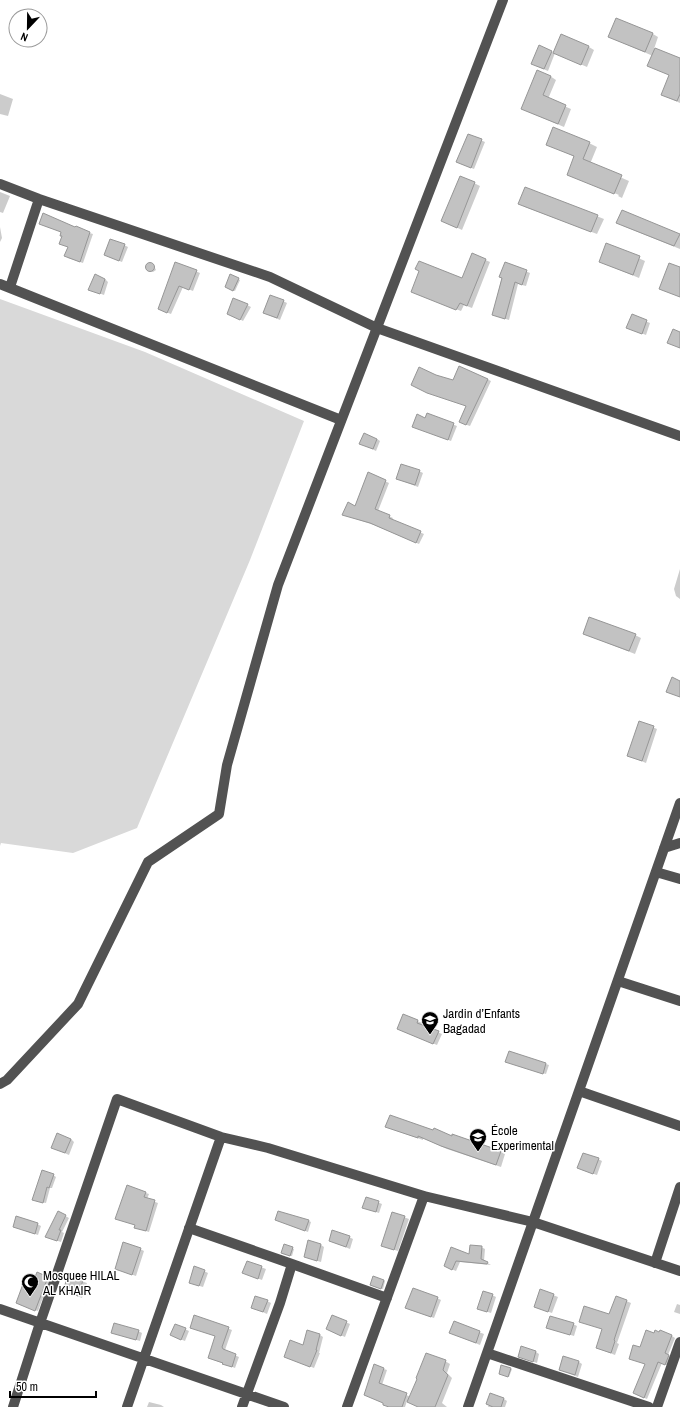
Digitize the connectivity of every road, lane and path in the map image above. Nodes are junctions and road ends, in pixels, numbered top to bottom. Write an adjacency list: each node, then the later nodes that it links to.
1 (503, 0): 5 (street)
2 (0, 184): 3 (street)
3 (38, 199): 4 (street); 5 (street)
4 (5, 286): 6 (street)
5 (377, 328): 6 (street); 7 (street)
6 (341, 420): 15 (street)
7 (680, 436)
8 (680, 803): 10 (street)
9 (680, 843): 10 (street)
10 (664, 848): 11 (street)
11 (656, 872): 12 (street); 13 (street)
12 (680, 879)
13 (618, 981): 14 (street); 16 (street)
14 (680, 1002)
15 (0, 1084)
16 (579, 1091): 17 (street); 21 (street)
17 (680, 1126)
18 (221, 1137): 20 (street); 22 (street); 28 (street)
19 (680, 1187): 23 (street)
20 (424, 1196): 21 (street); 26 (street)
21 (533, 1222): 23 (street); 30 (street)
22 (189, 1228): 24 (street); 31 (street)
23 (655, 1262): 25 (street)
24 (292, 1264): 26 (street); 32 (street)
25 (680, 1271)
26 (387, 1298): 37 (street)
27 (0, 1309): 28 (street)
28 (40, 1323): 31 (street); 33 (street)
29 (680, 1342): 40 (street)
30 (487, 1353): 38 (street); 39 (street)
31 (144, 1357): 32 (street); 34 (street)
32 (247, 1394): 35 (street); 36 (street)
33 (14, 1407)
34 (127, 1407)
35 (242, 1407)
36 (284, 1407)
37 (347, 1407)
38 (468, 1407)
39 (649, 1407)
40 (657, 1407)

